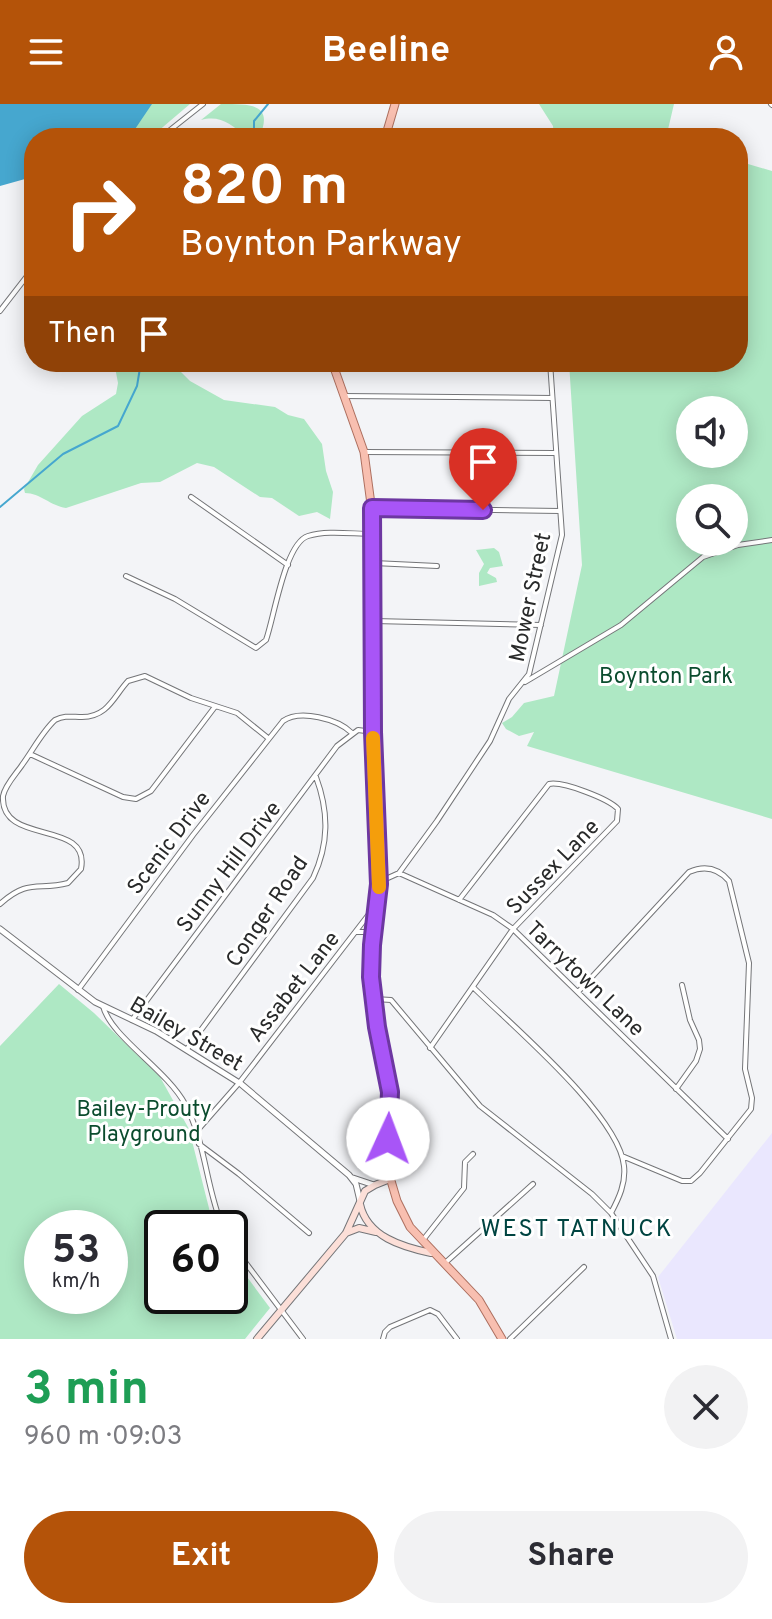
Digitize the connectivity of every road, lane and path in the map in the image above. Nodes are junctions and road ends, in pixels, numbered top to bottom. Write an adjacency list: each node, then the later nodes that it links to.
1 (203, 104): 3 (street)
2 (395, 104): 4 (main road)
3 (173, 128)
4 (388, 128)
5 (24, 280): 6 (street)
6 (0, 311)
7 (336, 372): 9 (main road)
8 (551, 372): 10 (street, Mower Street)
9 (344, 396): 10 (street); 11 (main road)
10 (552, 398): 12 (street, Mower Street)
11 (364, 452): 12 (street); 14 (main road)
12 (555, 453): 15 (street, Mower Street)
13 (191, 497): 19 (street)
14 (372, 508): 15 (street); 16 (main road)
15 (560, 511): 23 (street, Mower Street)
16 (374, 534): 18 (main road); 19 (street)
17 (772, 540): 24 (street)
18 (374, 563): 20 (street); 22 (main road)
19 (288, 565): 21 (street)
20 (437, 566)
21 (126, 576)
22 (374, 621): 23 (street); 26 (main road)
23 (541, 625): 24 (street, Mower Street)
24 (523, 683): 31 (street, Mower Street)
25 (215, 707): 28 (street); 29 (street); 29 (street)
26 (373, 732): 27 (street); 32 (main road)
27 (352, 733): 28 (street, Scenic Drive); 30 (street, Sunny Hill Drive)
28 (268, 738): 43 (street, Scenic Drive)
29 (30, 754): 35 (street)
30 (315, 775): 47 (street, Sunny Hill Drive); 49 (street, Conger Road)
31 (399, 873): 32 (street); 33 (street, Tarrytown Lane)
32 (379, 882): 34 (main road)
33 (459, 900): 39 (street, Tarrytown Lane); 39 (street, Sussex Lane)
34 (377, 903): 36 (street, Assabet Lane); 37 (main road)
35 (0, 904)
36 (358, 928): 37 (street, Assabet Lane); 40 (street, Assabet Lane)
37 (374, 928): 40 (street, Assabet Lane); 45 (main road)
38 (0, 929): 43 (street, Bailey Street)
39 (513, 929): 42 (street, Sussex Lane); 44 (street, Tarrytown Lane)
40 (354, 933): 50 (street, Assabet Lane)
41 (682, 985): 51 (street)
42 (473, 987): 48 (street, Sussex Lane); 56 (street)
43 (78, 990): 46 (street, Bailey Street)
44 (578, 992): 51 (street, Tarrytown Lane); 53 (street)
45 (373, 999): 48 (street); 58 (main road)
46 (103, 1006): 47 (street, Bailey Street); 52 (street)
47 (132, 1020): 49 (street, Bailey Street)
48 (430, 1048): 63 (street)
49 (187, 1049): 50 (street, Bailey Street)
50 (239, 1083): 52 (street, Assabet Lane); 57 (street, Bailey Street)
51 (676, 1089): 53 (street, Tarrytown Lane)
52 (196, 1132): 54 (street)
53 (728, 1139): 56 (street)
54 (199, 1144): 62 (street); 65 (street)
55 (473, 1154): 68 (street)
56 (622, 1156): 63 (street)
57 (351, 1177): 60 (street, Bailey Street); 61 (street, Bailey Street)
58 (390, 1179): 60 (main road); 67 (main road)
59 (533, 1184): 71 (street)
60 (375, 1185): 61 (main road)
61 (360, 1201): 64 (main road); 66 (main road)
62 (218, 1210)
63 (611, 1213): 81 (street)
64 (376, 1232): 66 (main road); 69 (main road)
65 (309, 1233)
66 (346, 1233): 74 (main road)
67 (415, 1235): 68 (main road); 69 (main road)
68 (422, 1242): 70 (main road)
69 (398, 1244): 70 (main road)
70 (431, 1253): 71 (main road)
71 (444, 1265): 79 (main road)
72 (248, 1267): 74 (street)
73 (584, 1267): 80 (street)
74 (280, 1311): 75 (main road); 76 (street)
75 (257, 1339)
76 (303, 1339)
77 (383, 1339): 78 (street)
78 (457, 1339)
79 (502, 1339)
80 (510, 1339)
81 (671, 1339)

